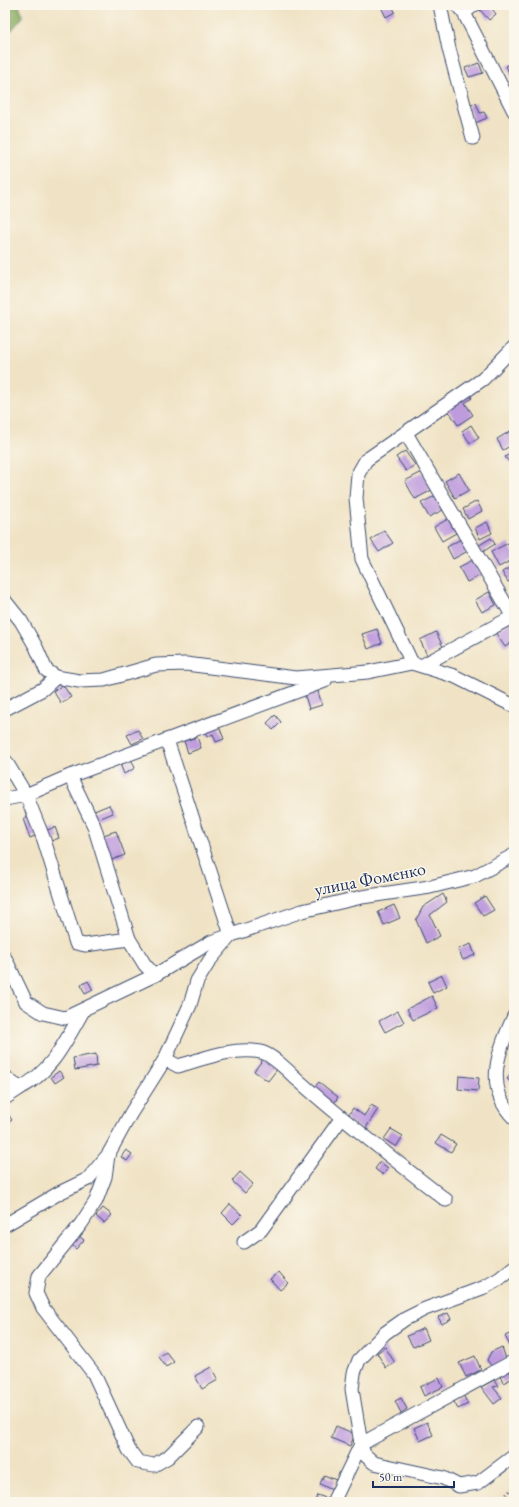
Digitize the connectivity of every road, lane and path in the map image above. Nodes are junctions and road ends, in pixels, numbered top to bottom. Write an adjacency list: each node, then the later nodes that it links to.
1 (440, 5): 5 (street)
2 (474, 5): 3 (street)
3 (460, 9): 4 (street)
4 (512, 103)
5 (474, 138)
6 (514, 347): 7 (street)
7 (406, 433): 9 (street); 10 (street)
8 (5, 601): 12 (street)
9 (514, 617): 10 (street)
10 (418, 664): 11 (street); 13 (street)
11 (338, 676): 12 (street); 16 (street)
12 (56, 677): 14 (street)
13 (514, 706)
14 (7, 709): 15 (street)
15 (5, 722)
16 (167, 740): 18 (street); 22 (street)
17 (5, 760): 19 (street)
18 (70, 776): 19 (street); 23 (street)
19 (26, 795): 20 (street); 23 (street)
20 (5, 799)
21 (514, 855): 22 (street, улица Фоменко)
22 (231, 935): 25 (street, улица Фоменко); 28 (street)
23 (129, 939): 25 (street)
24 (5, 958): 26 (street, улица Фоменко)
25 (155, 975): 26 (street, улица Фоменко)
26 (83, 1011): 30 (street)
27 (514, 1016): 32 (street)
28 (165, 1058): 33 (street); 34 (street)
29 (5, 1076): 30 (street)
30 (20, 1088): 31 (street)
31 (5, 1098)
32 (514, 1118)
33 (341, 1119): 35 (street); 37 (street)
34 (108, 1155): 36 (street); 40 (street)
35 (446, 1200)
36 (5, 1225)
37 (244, 1242)
38 (514, 1267): 41 (street)
39 (514, 1361): 41 (street)
40 (198, 1427)
41 (361, 1444): 42 (street); 45 (street)
42 (514, 1456)
43 (514, 1487): 44 (path)
44 (503, 1497): 46 (path); 47 (path)
45 (333, 1502)
46 (483, 1502)
47 (497, 1502)

